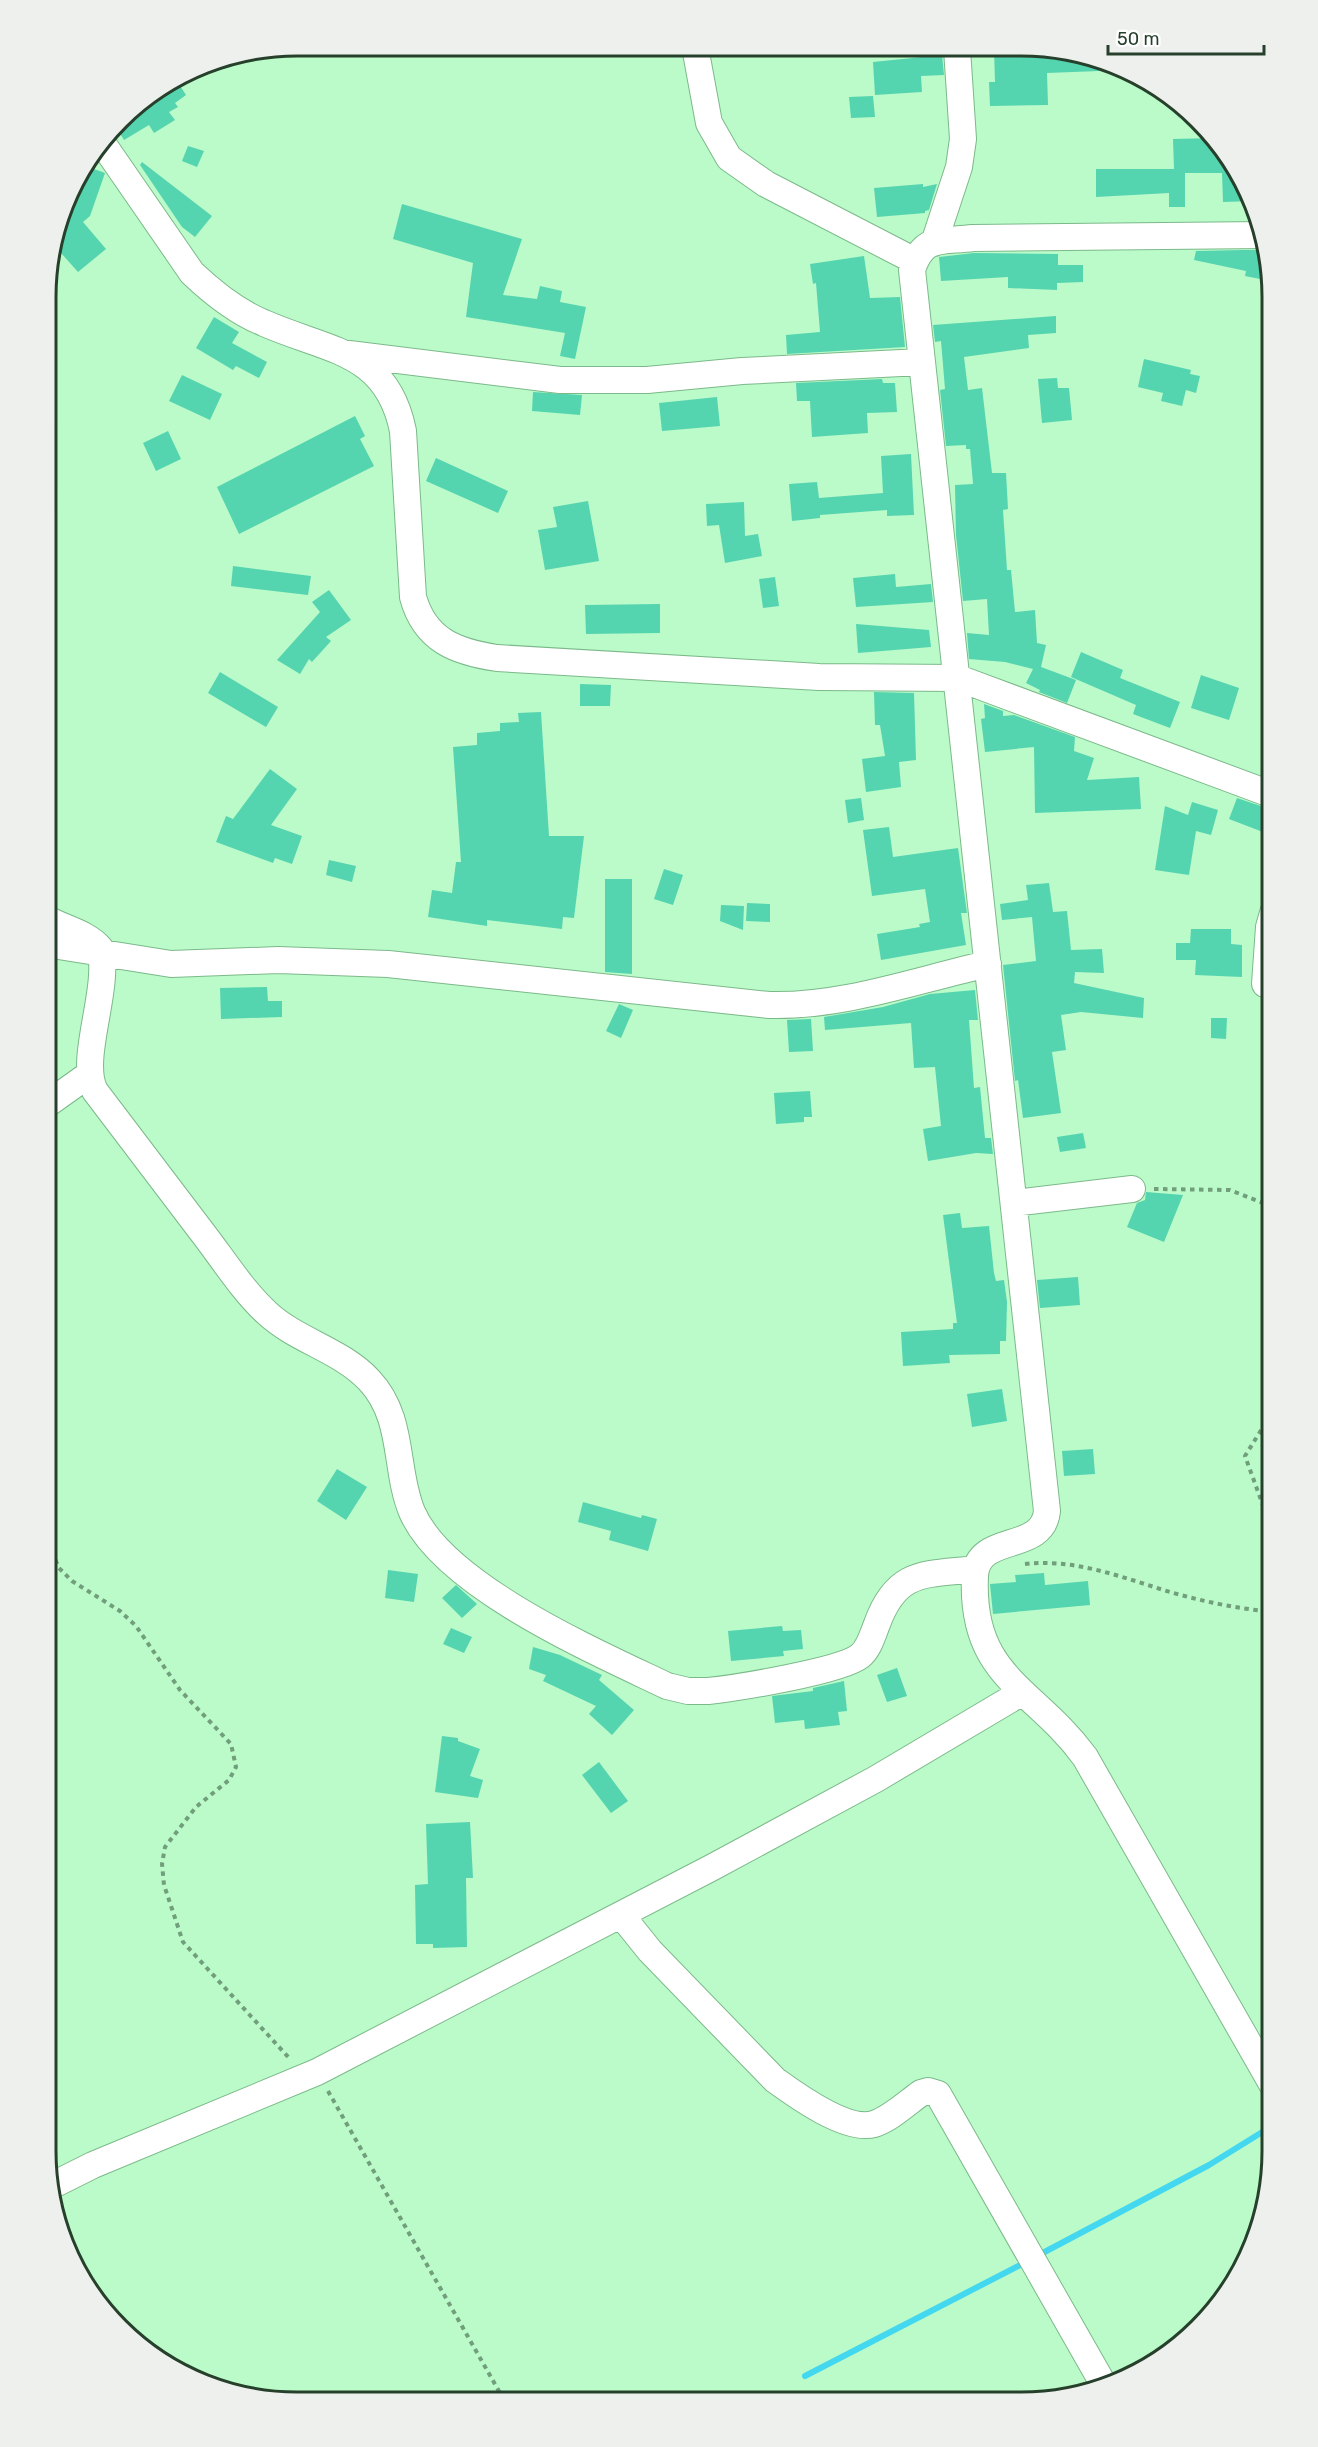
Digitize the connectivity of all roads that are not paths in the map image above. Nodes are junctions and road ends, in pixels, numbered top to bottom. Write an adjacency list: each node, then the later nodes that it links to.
1 (697, 56): 5 (street)
2 (957, 56): 5 (street)
3 (106, 149): 6 (street)
4 (1254, 235): 5 (street)
5 (924, 252): 7 (street)
6 (349, 354): 7 (street); 8 (street)
7 (921, 362): 8 (street)
8 (958, 678): 9 (street); 13 (street)
9 (1262, 791)
10 (56, 924): 12 (street)
11 (56, 947): 12 (street)
12 (102, 955): 13 (street); 14 (street)
13 (988, 964): 17 (street)
14 (89, 1077): 15 (street); 18 (street)
15 (56, 1098)
16 (1132, 1189): 17 (street)
17 (1014, 1203): 18 (street)
18 (976, 1569): 19 (street)
19 (1021, 1693): 20 (street); 21 (street)
20 (621, 1915): 22 (street); 23 (street)
21 (1262, 2067)
22 (58, 2182)
23 (1100, 2379)

